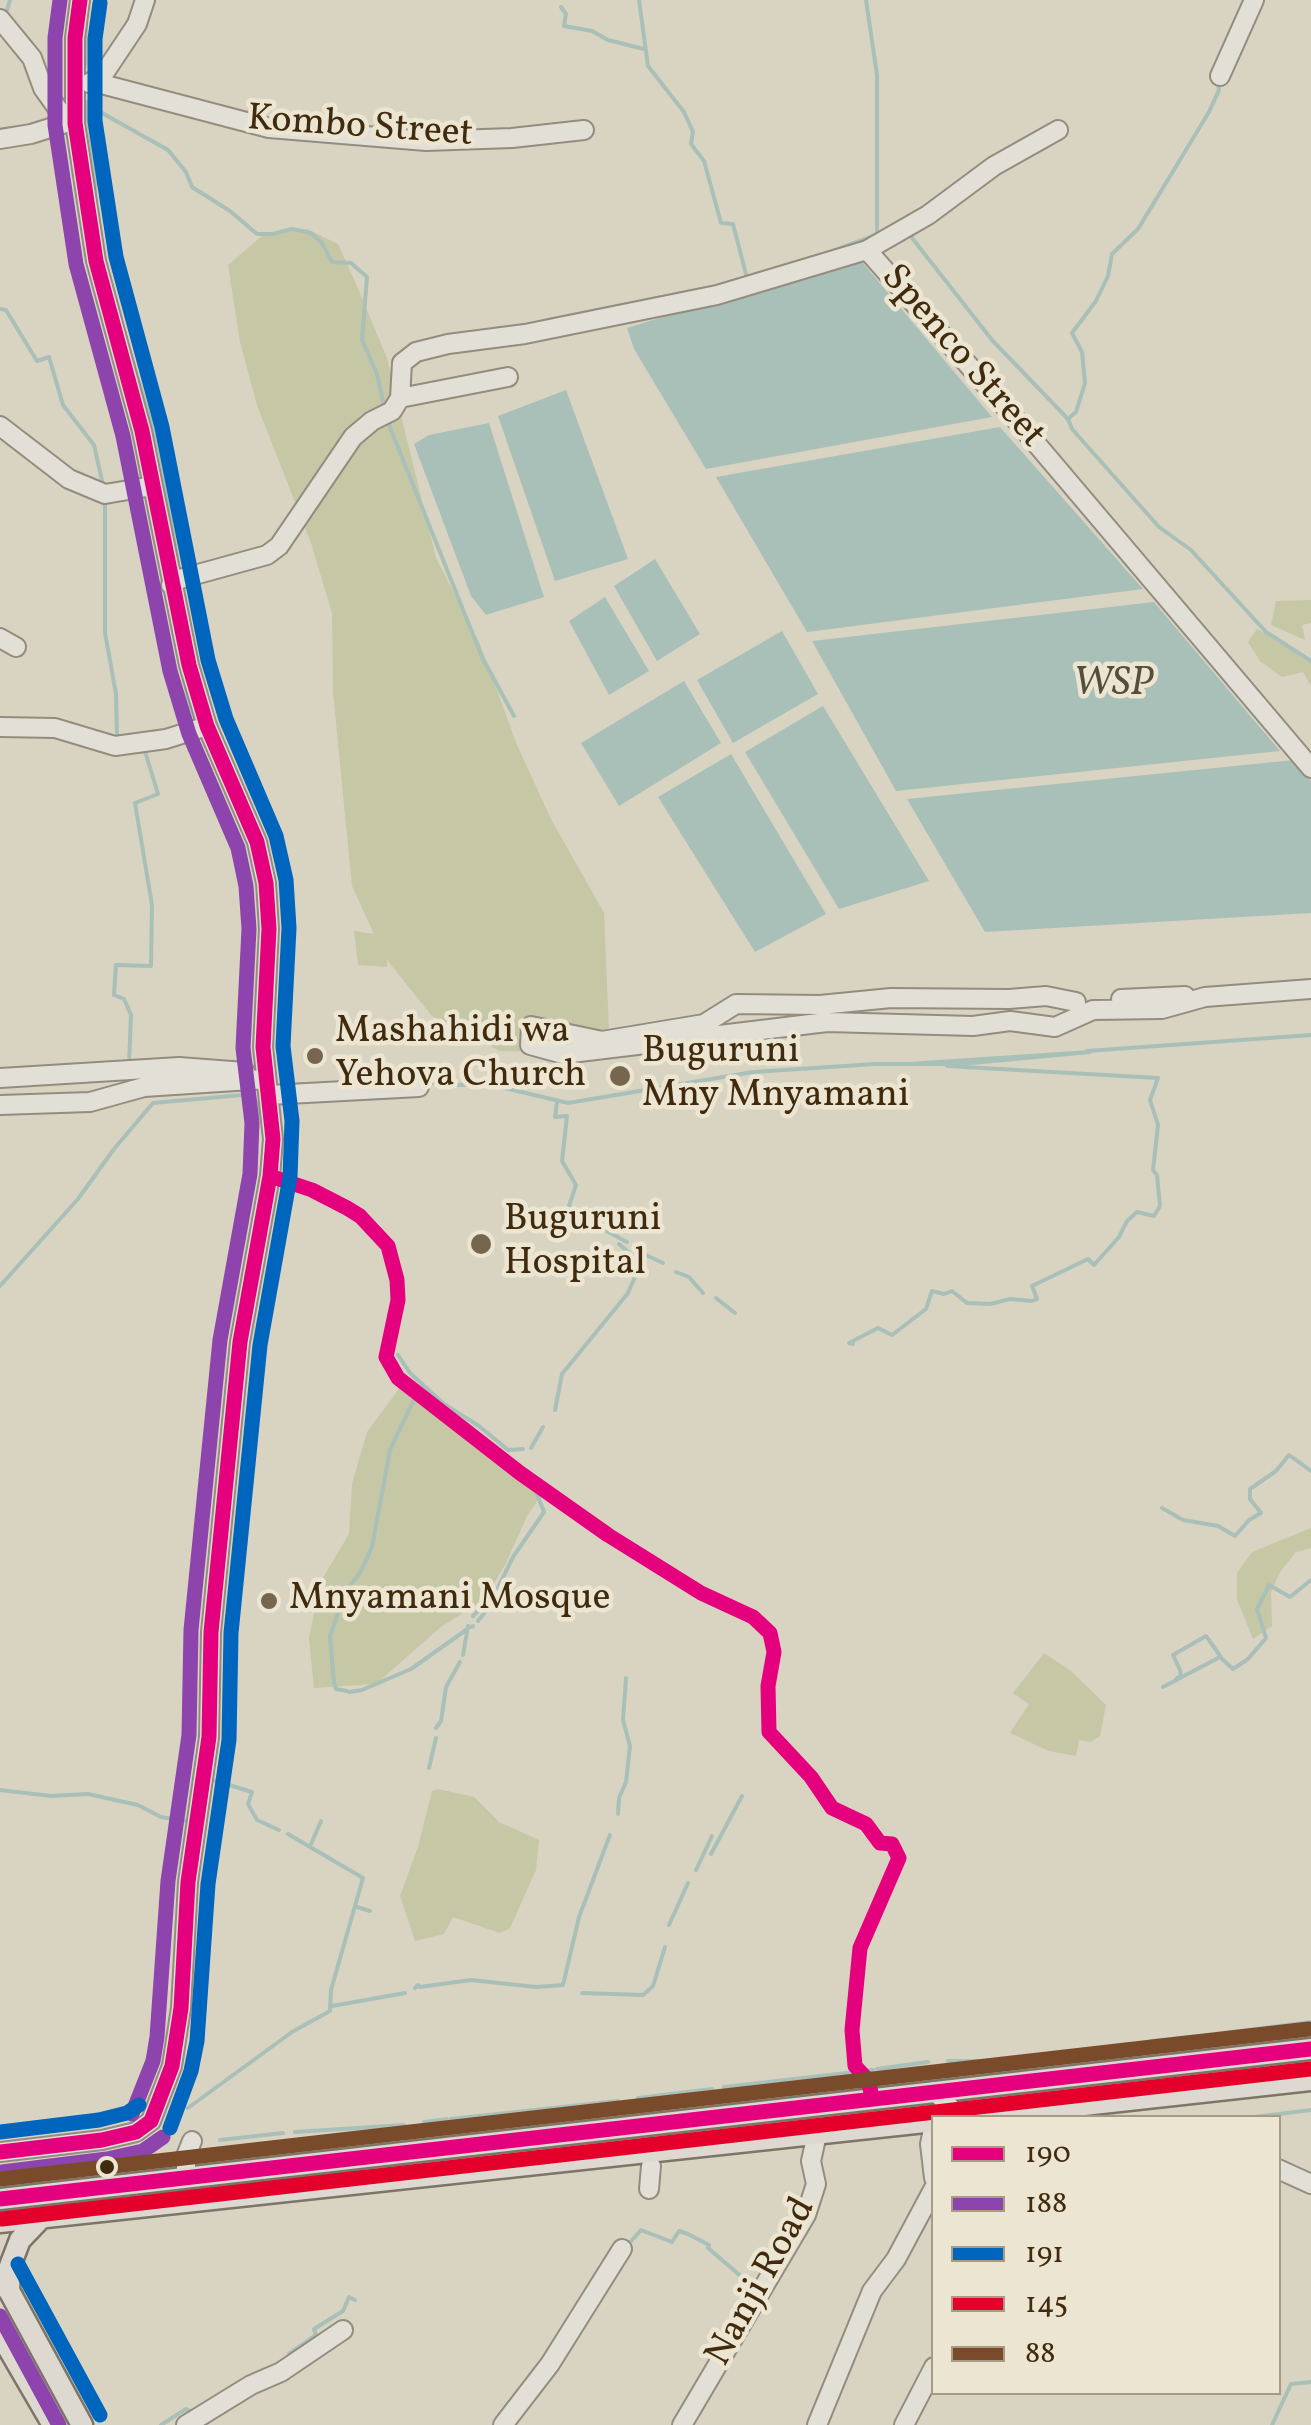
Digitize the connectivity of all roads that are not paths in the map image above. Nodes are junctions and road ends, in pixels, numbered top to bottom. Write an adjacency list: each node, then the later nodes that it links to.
1 (80, 0): 7 (street)
2 (145, 0): 6 (street)
3 (1254, 0): 5 (street)
4 (0, 20): 8 (street)
5 (1220, 76)
6 (94, 82): 7 (street, Kombo Street); 9 (street, Kombo Street)
7 (74, 85): 8 (street)
8 (72, 122): 11 (street); 16 (street)
9 (584, 130)
10 (1058, 130): 12 (street)
11 (0, 138)
12 (867, 250): 14 (street, Spenco Street); 20 (street, Spenco Street)
13 (508, 377): 14 (street)
14 (400, 398): 17 (street)
15 (0, 426): 16 (street)
16 (152, 486): 17 (street)
17 (170, 585): 18 (street)
18 (206, 726): 19 (street); 26 (street)
19 (0, 727)
20 (1311, 768)
21 (1311, 989): 22 (street)
22 (1205, 998): 23 (street); 24 (street)
23 (1076, 1002): 24 (street); 24 (street)
24 (1010, 1021)
25 (0, 1078): 26 (street)
26 (267, 1082): 27 (street); 28 (street); 38 (street)
27 (418, 1087)
28 (0, 1105)
29 (1311, 2049): 31 (main road)
30 (1311, 2080): 32 (main road)
31 (935, 2092): 33 (street); 41 (main road)
32 (1096, 2111): 34 (main road)
33 (960, 2115)
34 (1020, 2115)
35 (931, 2123): 36 (main road)
36 (817, 2134): 46 (main road); 57 (street, Nanji Road)
37 (192, 2140): 41 (street)
38 (0, 2152)
39 (651, 2166): 43 (street)
40 (1281, 2170): 42 (street)
41 (186, 2177): 44 (main road)
42 (1311, 2184)
43 (648, 2189)
44 (0, 2199)
45 (930, 2200): 58 (street)
46 (42, 2218): 47 (main road); 49 (main road)
47 (0, 2222)
48 (622, 2249): 56 (street)
49 (5, 2284): 54 (main road)
50 (343, 2330): 55 (street)
51 (0, 2334): 53 (main road)
52 (931, 2373): 59 (street)
53 (53, 2425)
54 (82, 2425)
55 (186, 2425)
56 (503, 2425)
57 (682, 2425)
58 (816, 2425)
59 (904, 2425)

